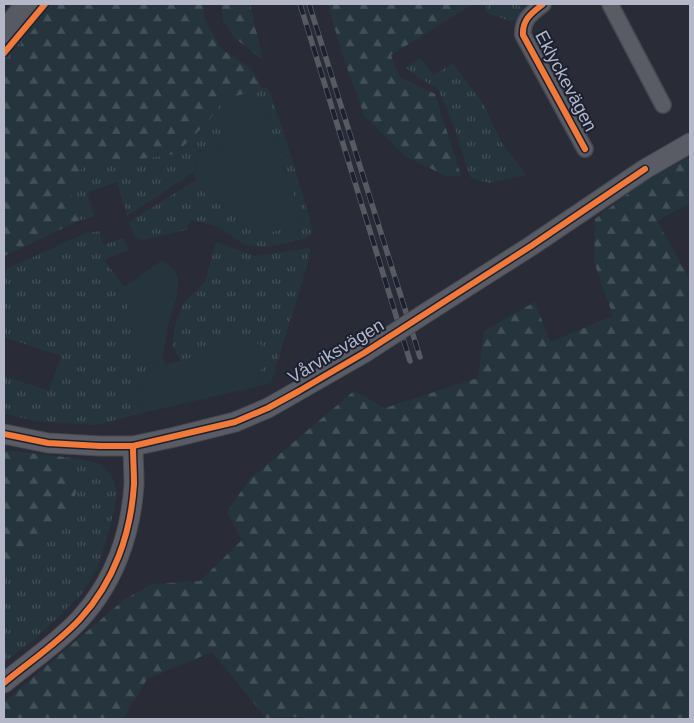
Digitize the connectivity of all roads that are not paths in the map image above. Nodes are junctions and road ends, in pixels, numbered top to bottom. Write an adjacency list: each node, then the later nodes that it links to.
1 (27, 4): 4 (main road)
2 (543, 4): 7 (street, Eklyckevägen)
3 (610, 4): 5 (street)
4 (4, 32)
5 (663, 105)
6 (690, 143): 9 (street, Vårviksvägen, bridge)
7 (585, 149)
8 (4, 434): 9 (street, Vårviksvägen)
9 (133, 446): 10 (street)
10 (4, 682)

